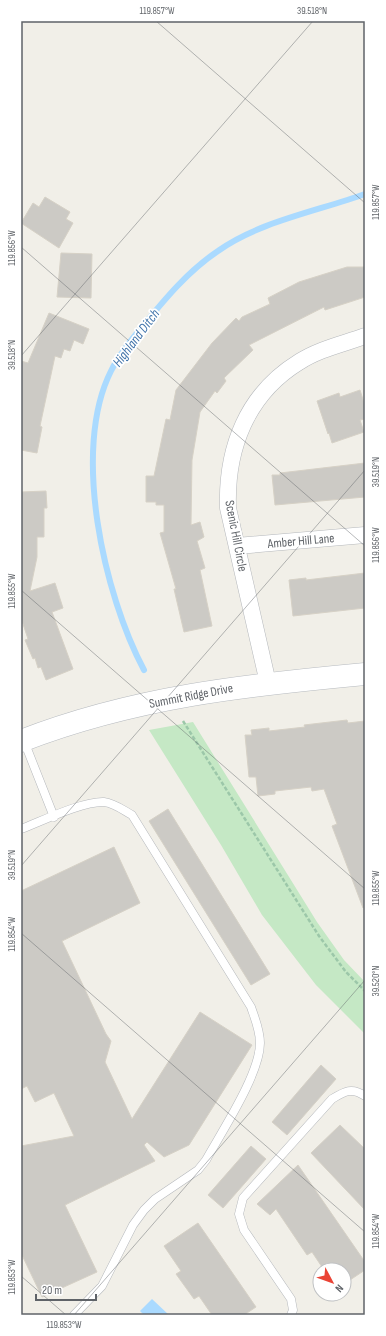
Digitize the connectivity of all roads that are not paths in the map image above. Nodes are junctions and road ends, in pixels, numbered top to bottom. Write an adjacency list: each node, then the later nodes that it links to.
1 (365, 336): 3 (street, Scenic Hill Circle)
2 (365, 535): 3 (street, Amber Hill Lane)
3 (237, 546): 5 (street, Scenic Hill Circle)
4 (365, 674): 5 (street, Summit Ridge Drive)
5 (268, 683): 6 (street, Summit Ridge Drive)
6 (22, 739): 7 (lane)
7 (54, 817): 8 (lane); 10 (lane)
8 (21, 829)
9 (365, 1096): 11 (lane)
10 (74, 1315)
11 (291, 1315)

